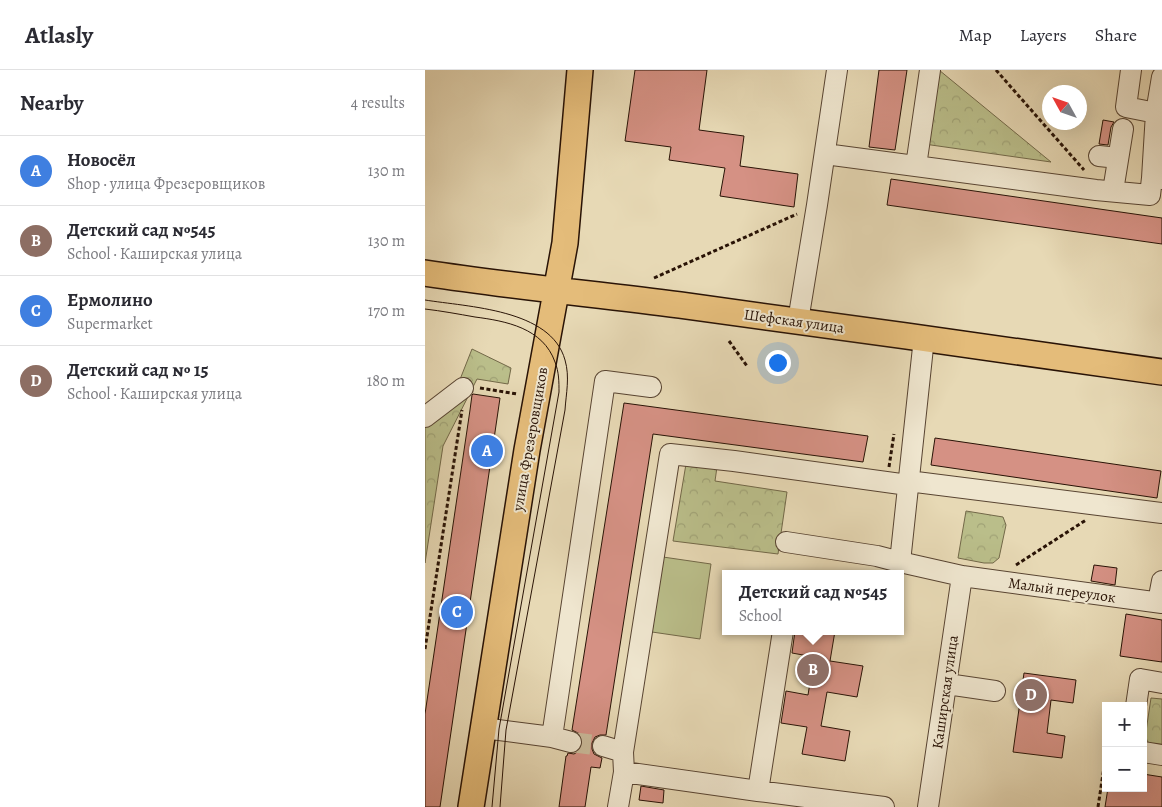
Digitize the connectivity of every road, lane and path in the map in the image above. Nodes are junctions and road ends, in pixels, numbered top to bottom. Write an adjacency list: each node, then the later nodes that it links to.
1 (580, 70): 16 (main road, улица Фрезеровщиков)
2 (837, 70): 9 (street)
3 (930, 70): 10 (street)
4 (996, 70): 12 (path)
5 (1131, 70): 7 (street)
6 (1162, 77): 7 (street)
7 (1156, 113): 11 (street)
8 (1123, 129): 12 (street)
9 (825, 154): 10 (street); 13 (street)
10 (916, 166): 12 (street)
11 (1157, 178): 12 (street)
12 (1105, 190)
13 (817, 206): 15 (path); 17 (street)
14 (425, 273): 16 (main road, Шефская улица)
15 (654, 278)
16 (556, 291): 17 (main road, Шефская улица); 43 (main road, улица Фрезеровщиков)
17 (798, 321): 18 (main road, Шефская улица)
18 (924, 338): 21 (main road, Шефская улица); 28 (street)
19 (729, 341): 20 (path)
20 (747, 366)
21 (1162, 372)
22 (651, 387): 43 (street)
23 (467, 393): 24 (path); 25 (street); 38 (path)
24 (517, 394)
25 (425, 417)
26 (895, 429): 27 (path)
27 (889, 472)
28 (908, 483): 29 (street); 32 (street); 47 (street)
29 (1108, 507): 30 (street); 34 (path)
30 (1162, 513)
31 (786, 542): 32 (street, Малый переулок)
32 (900, 562): 33 (street, Малый переулок)
33 (962, 576): 34 (street, Малый переулок); 40 (street, Каширская улица)
34 (993, 580): 36 (street, Малый переулок)
35 (1162, 581): 36 (street)
36 (1160, 603)
37 (782, 635): 49 (street)
38 (425, 649)
39 (1162, 683): 42 (street)
40 (947, 684): 41 (street); 53 (street, Каширская улица)
41 (995, 691)
42 (1137, 702)
43 (483, 728): 50 (main road, улица Фрезеровщиков)
44 (603, 746): 47 (street)
45 (1147, 753): 46 (street)
46 (1162, 755)
47 (623, 762): 49 (street); 51 (street)
48 (1102, 780): 54 (path)
49 (758, 791): 52 (street)
50 (471, 807)
51 (618, 807)
52 (884, 807)
53 (928, 807)
54 (1098, 807)

